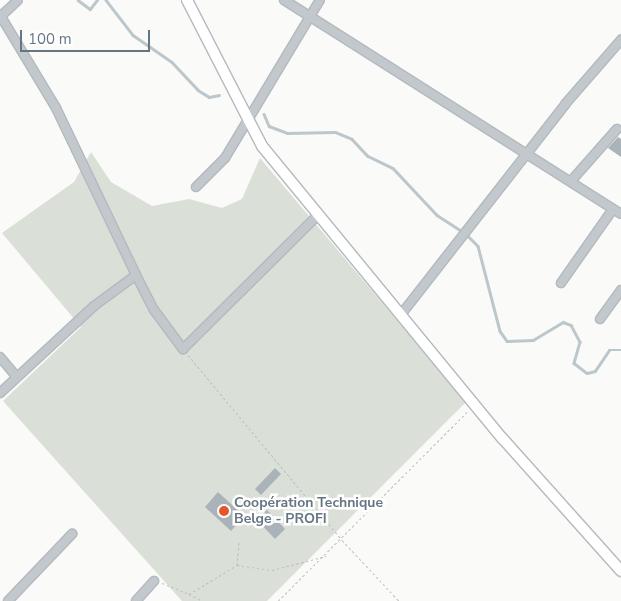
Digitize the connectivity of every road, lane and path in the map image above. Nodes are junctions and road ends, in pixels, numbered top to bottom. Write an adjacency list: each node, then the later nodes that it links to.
1 (18, 0): 5 (street)
2 (187, 0): 8 (street)
3 (284, 0): 6 (street)
4 (320, 0): 6 (street)
5 (0, 16): 16 (street)
6 (312, 16): 8 (street); 10 (street)
7 (621, 40): 10 (street)
8 (247, 121): 12 (street); 15 (street)
9 (617, 129): 11 (street)
10 (528, 152): 11 (street); 19 (street)
11 (572, 180): 13 (street)
12 (196, 187)
13 (613, 209): 14 (street); 17 (street)
14 (621, 214)
15 (317, 216): 19 (street); 21 (street)
16 (136, 275): 21 (street); 23 (street)
17 (561, 283)
18 (621, 290): 20 (street)
19 (403, 312): 25 (street)
20 (600, 319)
21 (183, 349): 27 (path)
22 (0, 357): 23 (street)
23 (16, 376): 24 (street)
24 (0, 393)
25 (475, 404): 27 (path); 31 (street)
26 (72, 534): 34 (street)
27 (342, 540): 29 (path); 40 (path)
28 (239, 541): 30 (path)
29 (326, 556): 30 (path); 39 (path)
30 (237, 565): 33 (path)
31 (621, 571)
32 (154, 581): 33 (path); 35 (street)
33 (189, 594): 36 (path)
34 (8, 601)
35 (136, 601)
36 (203, 601)
37 (262, 601): 38 (path)
38 (270, 601)
39 (278, 601)
40 (399, 601)

